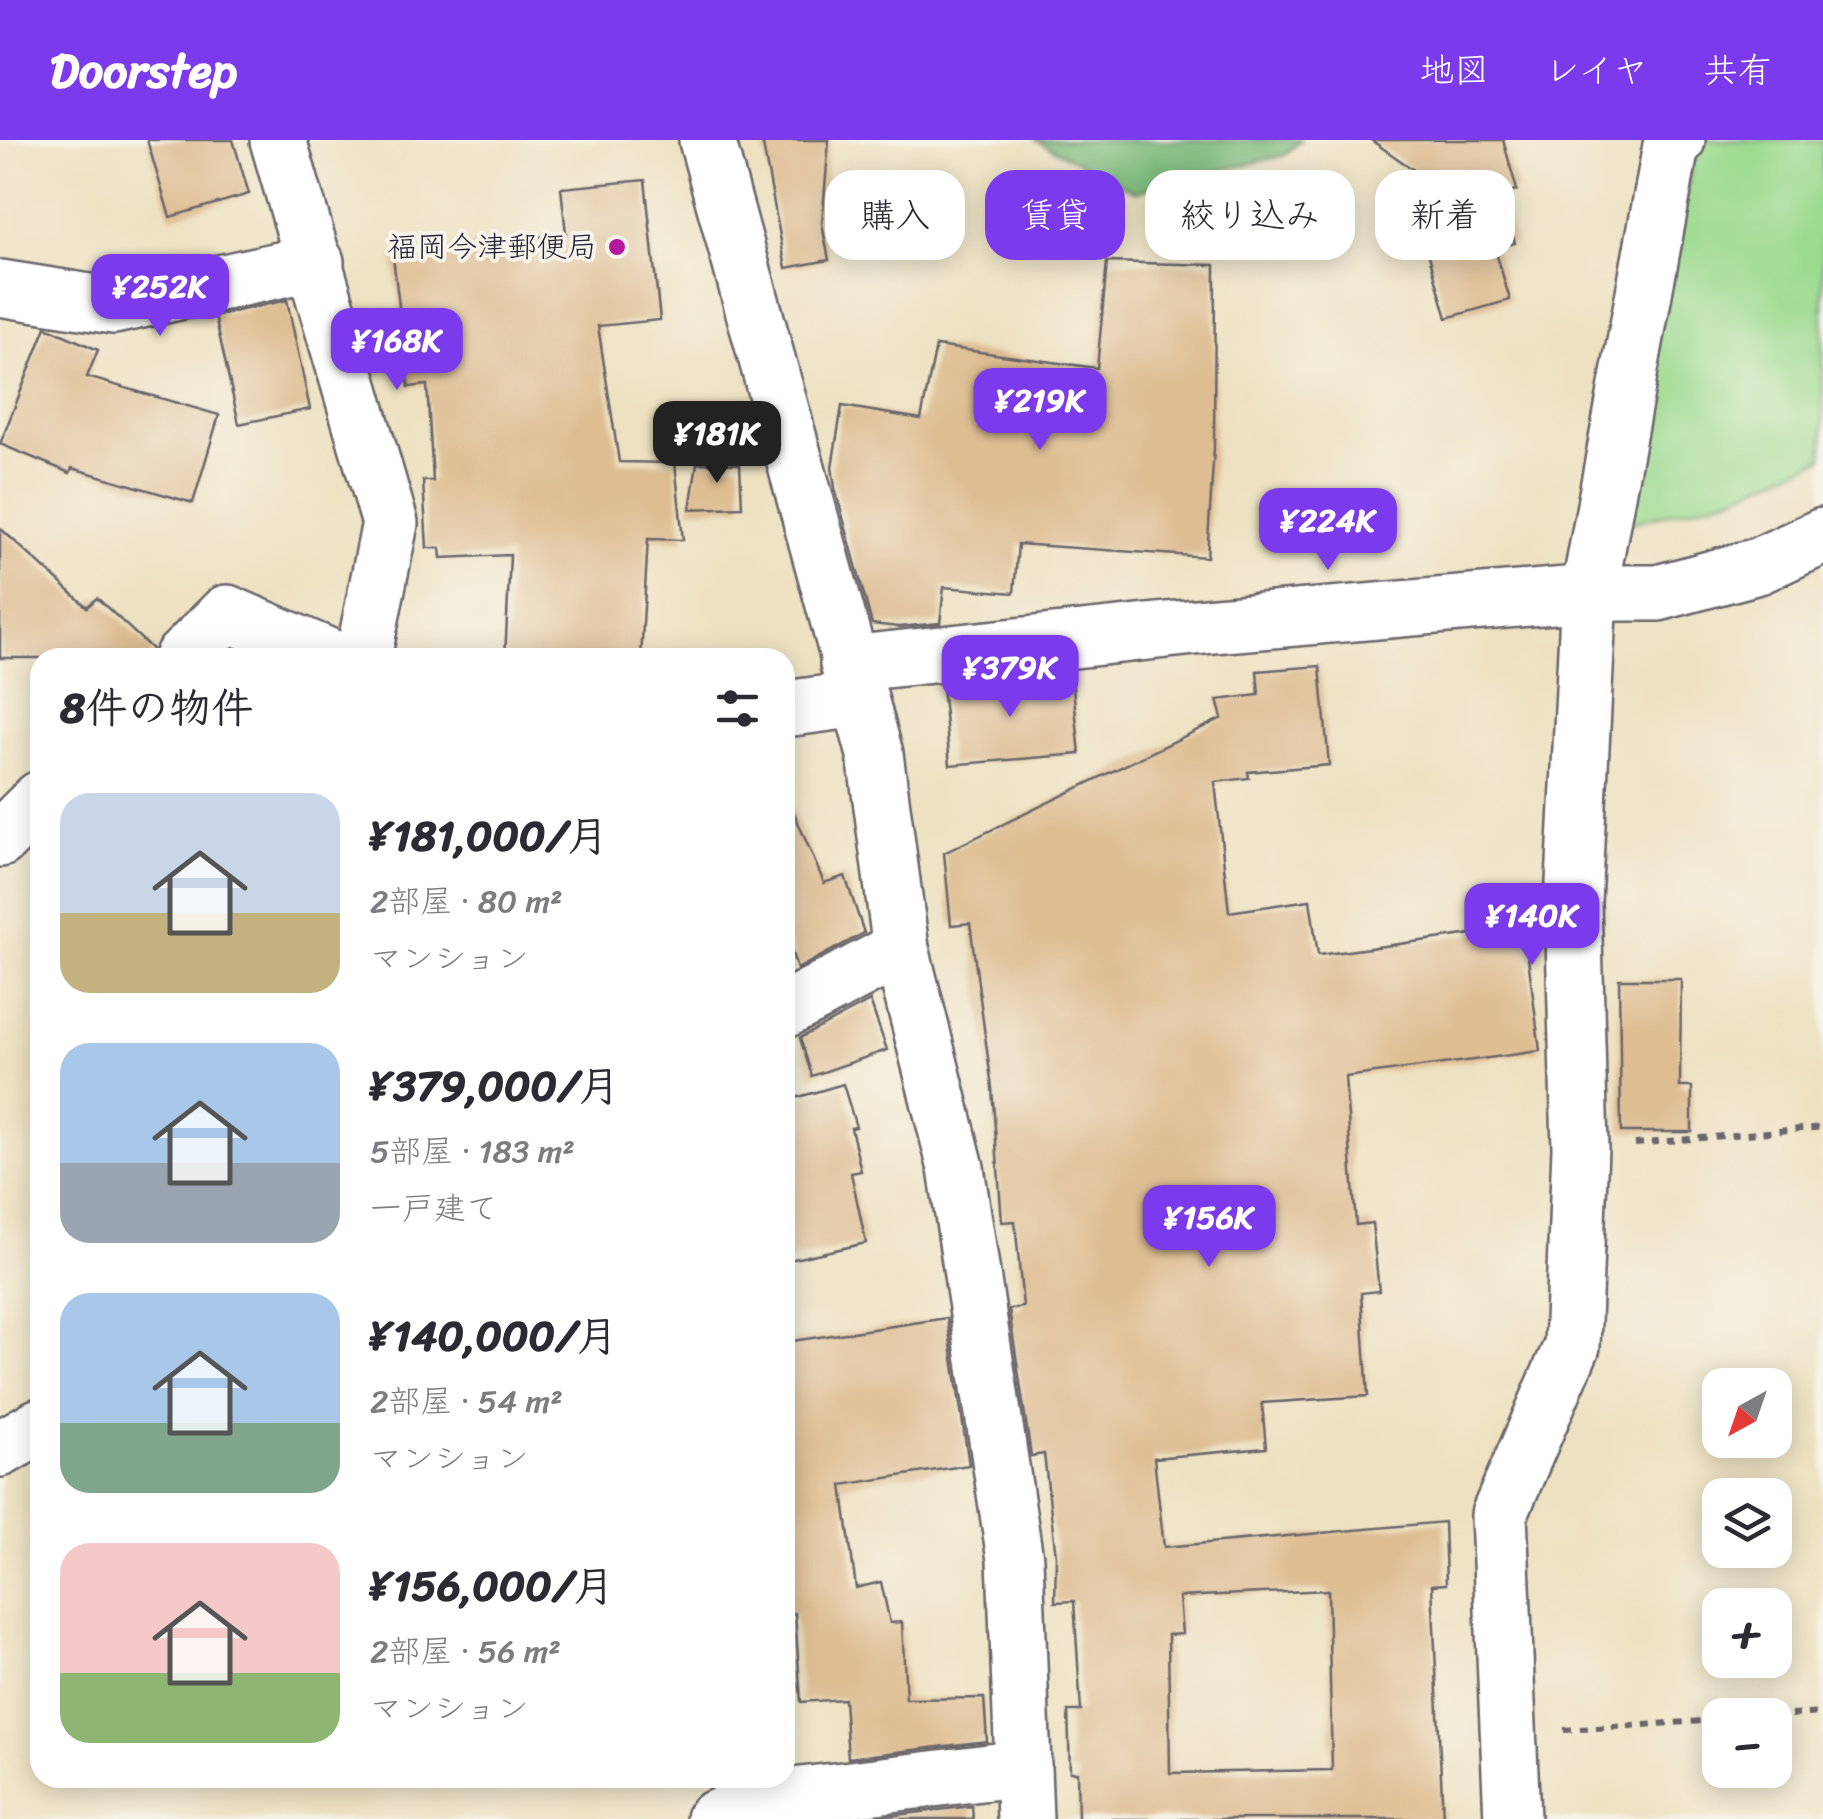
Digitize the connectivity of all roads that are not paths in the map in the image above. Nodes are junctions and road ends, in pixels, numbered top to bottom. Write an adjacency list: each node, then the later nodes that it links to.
1 (278, 140): 4 (street)
2 (707, 140): 11 (street)
3 (1676, 140): 7 (street)
4 (316, 262): 5 (street); 10 (street)
5 (0, 288)
6 (1823, 536): 7 (street)
7 (1589, 593): 11 (street); 21 (street)
8 (192, 648): 9 (street)
9 (309, 648)
10 (365, 648)
11 (854, 681): 12 (street); 15 (street)
12 (795, 705)
13 (30, 809): 14 (street)
14 (0, 839)
15 (902, 949): 16 (street); 19 (street)
16 (795, 1005)
17 (30, 1432): 18 (street)
18 (0, 1449)
19 (1024, 1793): 20 (street)
20 (714, 1819)
21 (1512, 1819)

